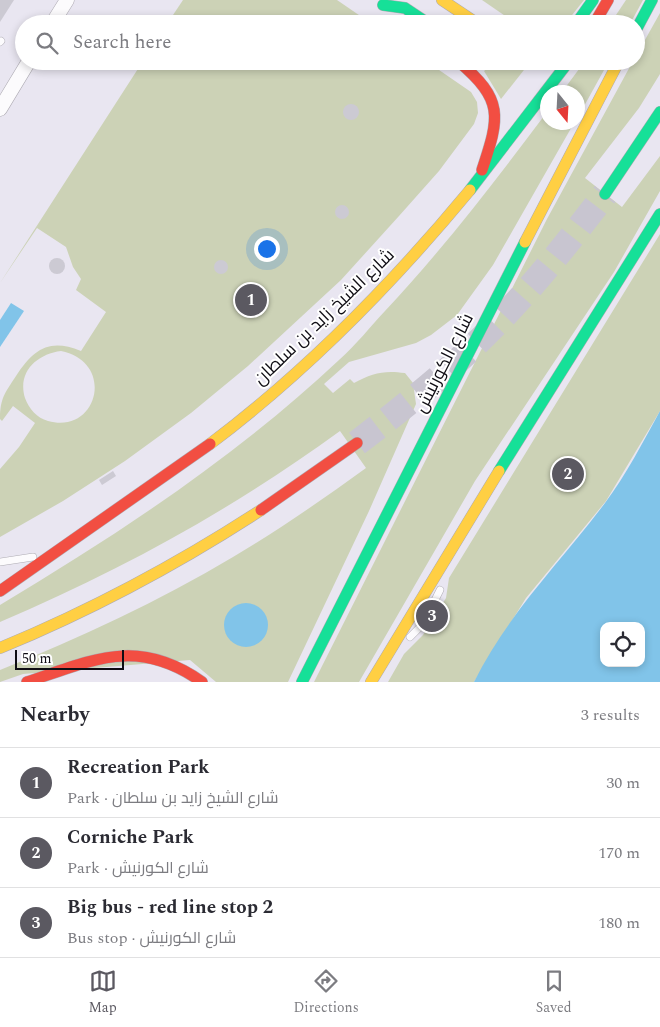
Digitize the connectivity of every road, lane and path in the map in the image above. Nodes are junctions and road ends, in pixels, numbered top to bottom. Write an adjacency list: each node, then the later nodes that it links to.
1 (67, 0): 7 (street)
2 (442, 0): 10 (main road)
3 (593, 0): 11 (main road)
4 (608, 0): 12 (main road)
5 (652, 0): 13 (main road)
6 (380, 2): 8 (main road); 9 (main road)
7 (58, 15)
8 (397, 15)
9 (416, 15)
10 (464, 15)
11 (582, 15)
12 (599, 15)
13 (644, 15)
14 (24, 70): 18 (street)
15 (468, 70): 20 (main road)
16 (563, 70): 20 (main road, شارع الشيخ زايد بن سلطان)
17 (614, 70): 30 (main road, شارع الكورنيش)
18 (0, 109)
19 (660, 112): 21 (main road)
20 (478, 181): 26 (main road, شارع الشيخ زايد بن سلطان)
21 (605, 194)
22 (660, 214): 31 (main road)
23 (357, 443): 27 (main road)
24 (40, 556): 25 (lane)
25 (0, 562)
26 (0, 591)
27 (0, 648)
28 (27, 682): 29 (main road)
29 (202, 682)
30 (302, 682)
31 (371, 682)

